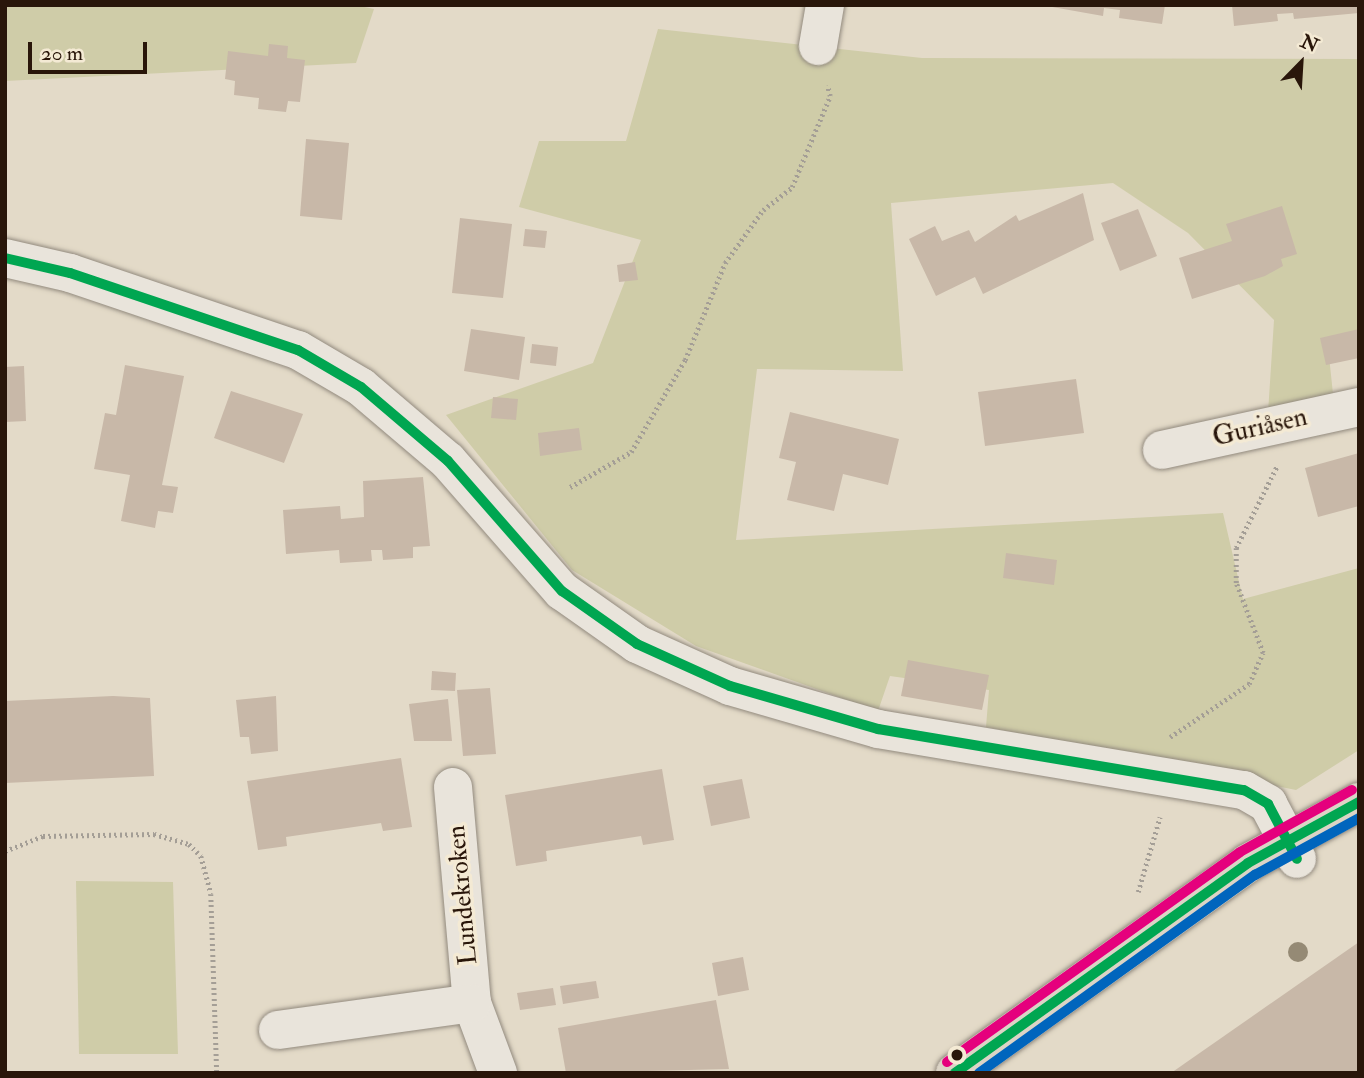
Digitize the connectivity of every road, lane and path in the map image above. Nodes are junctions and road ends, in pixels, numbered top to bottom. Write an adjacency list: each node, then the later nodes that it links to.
1 (825, 5): 2 (street)
2 (818, 46): 7 (path)
3 (5, 258): 8 (street)
4 (1359, 407): 5 (street, Guriåsen)
5 (1295, 419): 6 (street, Guriåsen); 8 (path)
6 (1162, 450)
7 (570, 487)
8 (1124, 768): 9 (street)
9 (1164, 774): 13 (street); 15 (path)
10 (453, 787): 16 (street, Lundekroken)
11 (1359, 802): 13 (main road)
12 (1359, 824): 13 (main road)
13 (1291, 849): 20 (main road); 21 (main road)
14 (5, 851): 18 (path)
15 (1136, 897)
16 (472, 1003): 17 (street, Lundekroken); 19 (street, Lundekroken)
17 (278, 1030)
18 (217, 1073)
19 (498, 1073)
20 (955, 1073)
21 (988, 1073)

